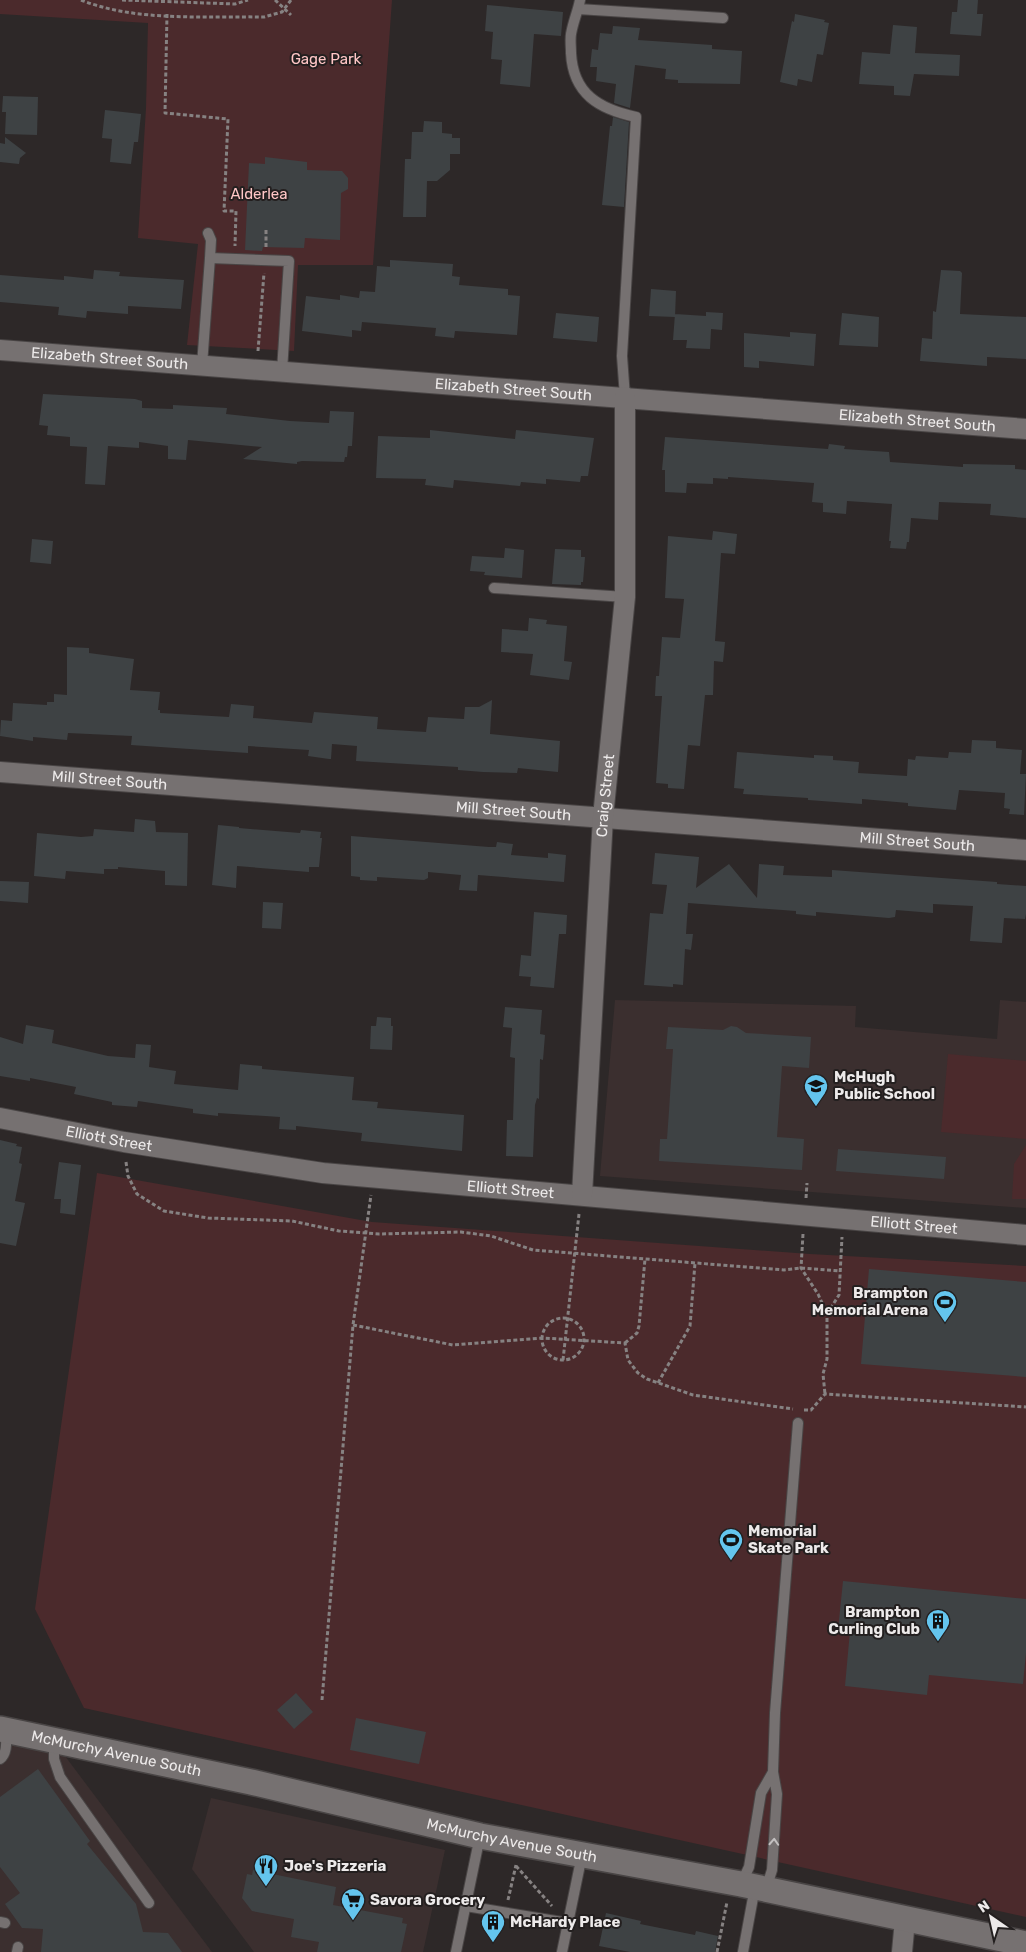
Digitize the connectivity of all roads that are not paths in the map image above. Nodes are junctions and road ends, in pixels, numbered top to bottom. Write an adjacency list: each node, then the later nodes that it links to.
1 (579, 4): 2 (lane); 8 (lane)
2 (723, 18)
3 (208, 233): 4 (lane)
4 (210, 258): 6 (lane); 7 (lane)
5 (0, 350): 6 (street, Elizabeth Street South)
6 (202, 365): 7 (street, Elizabeth Street South)
7 (282, 371): 8 (street, Elizabeth Street South)
8 (625, 397): 9 (street, Elizabeth Street South); 11 (street, Craig Street)
9 (1026, 429)
10 (494, 588): 11 (lane)
11 (625, 597): 13 (street, Craig Street)
12 (0, 772): 13 (street, Mill Street South)
13 (603, 817): 14 (street, Mill Street South); 16 (street, Craig Street)
14 (1026, 850)
15 (0, 1118): 16 (street, Elliott Street)
16 (582, 1195): 17 (street, Elliott Street)
17 (1026, 1236)
18 (798, 1423): 22 (lane)
19 (3, 1730): 20 (street, McMurchy Avenue South); 21 (lane)
20 (54, 1740): 23 (street, McMurchy Avenue South); 26 (lane)
21 (0, 1759)
22 (773, 1772): 25 (lane); 25 (lane, one-way to 22)
23 (480, 1836): 24 (street, McMurchy Avenue South); 27 (lane)
24 (582, 1855): 25 (street, McMurchy Avenue South); 29 (lane)
25 (747, 1891): 28 (street, McMurchy Avenue South); 33 (lane)
26 (149, 1904)
27 (466, 1906): 29 (lane); 31 (lane)
28 (904, 1920): 30 (street, McMurchy Avenue South); 34 (street)
29 (568, 1923): 32 (lane)
30 (1026, 1944)
31 (456, 1952)
32 (562, 1952)
33 (743, 1952)
34 (902, 1952)

